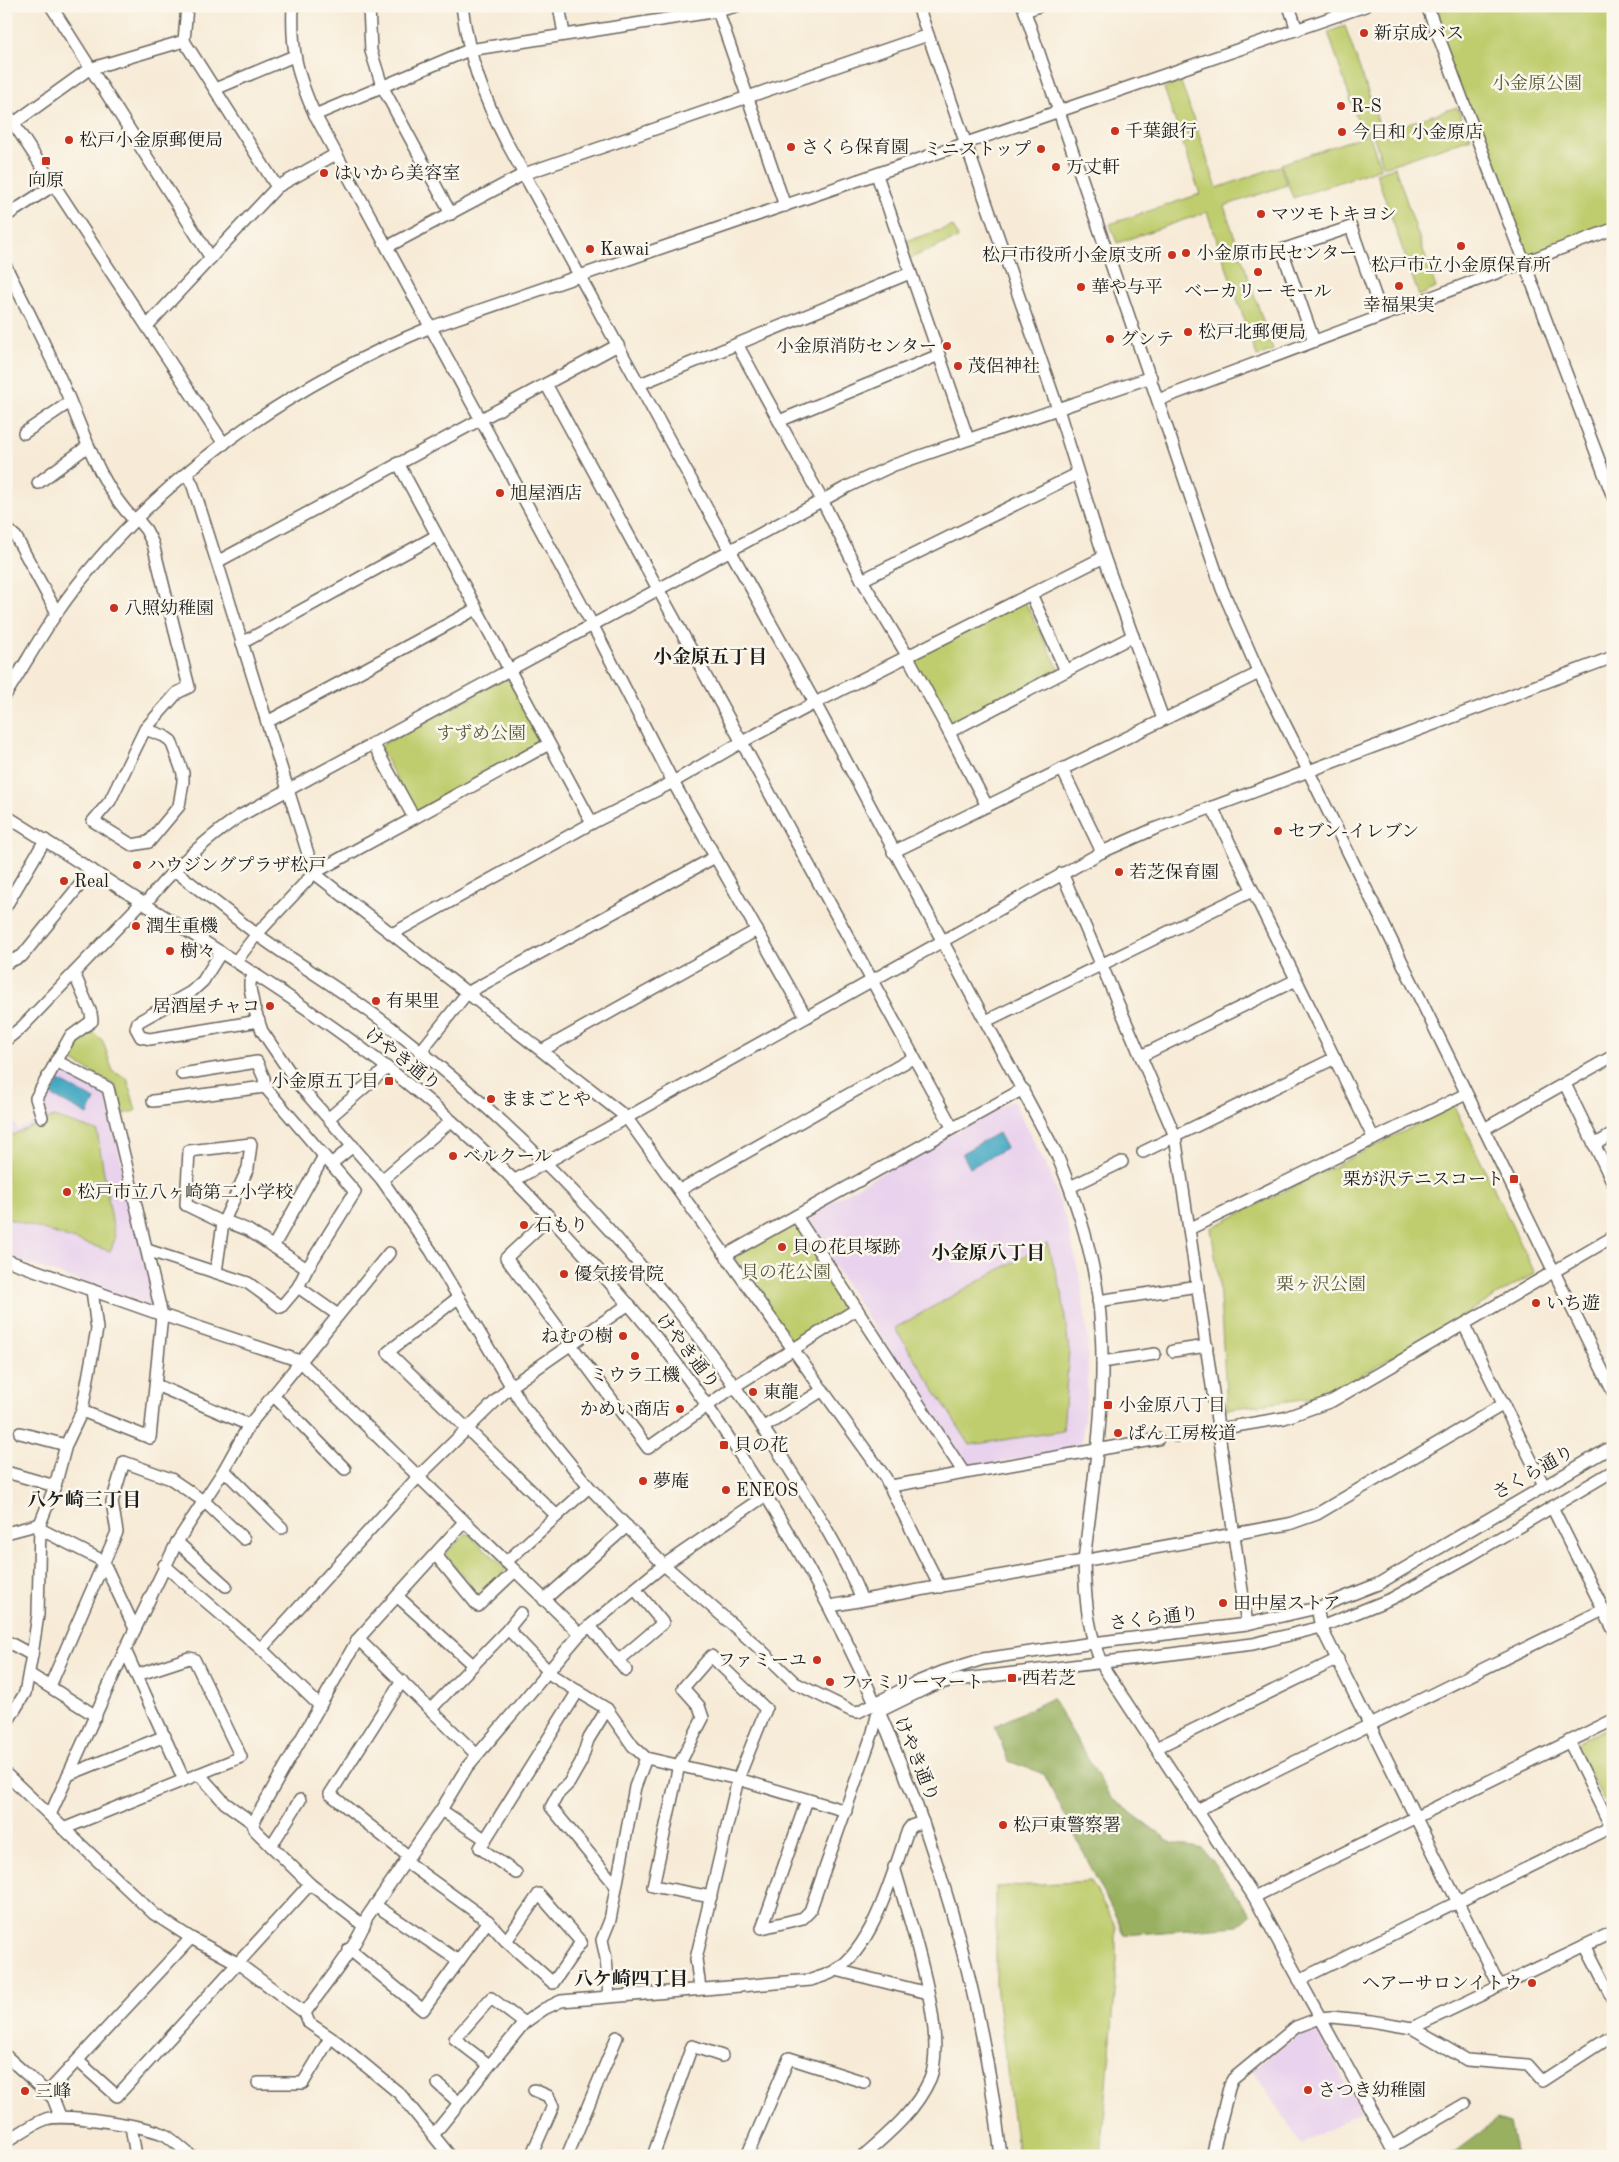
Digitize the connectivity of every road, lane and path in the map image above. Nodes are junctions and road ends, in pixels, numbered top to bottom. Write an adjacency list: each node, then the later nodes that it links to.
1 (50, 6): 21 (street)
2 (187, 6): 18 (street)
3 (293, 6): 20 (street)
4 (369, 6): 22 (street)
5 (462, 6): 19 (street)
6 (558, 6): 16 (street)
7 (736, 6): 13 (street)
8 (918, 6): 17 (street)
9 (1039, 6): 14 (street)
10 (1289, 6): 15 (street)
11 (1365, 6): 15 (street)
12 (1427, 6): 41 (street)
13 (718, 9): 16 (street); 24 (street)
14 (1024, 9): 25 (street)
15 (1297, 30): 25 (street)
16 (564, 34): 19 (street)
17 (928, 35): 24 (street); 29 (street)
18 (184, 41): 21 (street); 23 (street)
19 (469, 50): 22 (street); 31 (street)
20 (294, 56): 23 (street); 27 (street)
21 (89, 69): 28 (street); 40 (street)
22 (382, 86): 27 (street); 36 (street)
23 (215, 88): 34 (street)
24 (747, 97): 31 (street); 35 (street)
25 (1060, 111): 29 (street); 52 (street)
26 (6, 112): 28 (street)
27 (315, 115): 30 (street)
28 (14, 123): 33 (street)
29 (966, 144): 32 (street); 57 (street)
30 (336, 154): 34 (street); 39 (street)
31 (524, 174): 36 (street); 44 (street)
32 (877, 175): 35 (street); 43 (street)
33 (54, 185): 37 (street); 46 (street)
34 (277, 187): 40 (street)
35 (785, 206): 44 (street)
36 (450, 214): 39 (street)
37 (6, 216)
38 (1613, 229): 41 (street)
39 (387, 247): 47 (street)
40 (211, 258): 46 (street)
41 (1524, 263): 45 (street); 68 (street)
42 (6, 267): 56 (street)
43 (910, 273): 49 (street); 51 (street)
44 (579, 276): 47 (street); 50 (street)
45 (1382, 315): 48 (street); 48 (street)
46 (147, 326): 62 (street)
47 (431, 327): 58 (street); 62 (street)
48 (1314, 341): 55 (street)
49 (737, 344): 54 (street); 59 (street)
50 (618, 345): 53 (street); 54 (street)
51 (939, 355): 59 (street); 61 (street)
52 (1151, 377): 55 (street); 57 (street)
53 (546, 384): 58 (street); 77 (street)
54 (640, 384): 73 (street)
55 (1158, 400): 88 (street)
56 (70, 402): 60 (street); 63 (street)
57 (1058, 409): 61 (street); 66 (street)
58 (481, 419): 64 (street); 81 (street)
59 (779, 422): 69 (street)
60 (24, 433)
61 (968, 439): 69 (street)
62 (224, 444): 65 (street)
63 (88, 446): 67 (street); 70 (street)
64 (398, 464): 72 (street); 75 (street)
65 (187, 474): 70 (street); 75 (street)
66 (1077, 474): 74 (street); 76 (street)
67 (38, 483)
68 (1613, 497)
69 (822, 500): 73 (street); 76 (street)
70 (136, 520): 80 (street); 93 (street)
71 (6, 528): 80 (street)
72 (436, 536): 79 (street); 83 (street)
73 (729, 550): 77 (street); 90 (street)
74 (1104, 557): 78 (street); 82 (street)
75 (217, 562): 83 (street)
76 (862, 580): 84 (street)
77 (659, 588): 81 (street); 95 (street)
78 (1030, 594): 84 (street); 87 (street)
79 (476, 609): 86 (street); 92 (street)
80 (57, 613): 89 (street)
81 (592, 624): 86 (street); 100 (street)
82 (1133, 636): 87 (street); 91 (street)
83 (242, 643): 92 (street)
84 (908, 657): 90 (street); 94 (street)
85 (1613, 657): 99 (street)
86 (508, 669): 96 (street); 97 (street)
87 (1066, 671): 94 (street)
88 (1259, 673): 91 (street); 99 (street)
89 (6, 694)
90 (815, 703): 95 (street); 108 (street)
91 (1164, 719): 98 (street)
92 (267, 722): 101 (street)
93 (145, 729): 93 (street)
94 (949, 732): 102 (street)
95 (742, 742): 100 (street); 129 (street)
96 (372, 743): 101 (street); 105 (street)
97 (549, 744): 105 (street); 106 (street)
98 (1062, 769): 102 (street); 109 (street)
99 (1308, 770): 103 (street); 147 (street)
100 (673, 782): 106 (street); 110 (street)
101 (288, 789): 112 (street); 113 (street)
102 (987, 806): 108 (street)
103 (1212, 807): 109 (street); 115 (street)
104 (6, 816): 107 (street, けやき通り)
105 (414, 818): 113 (street)
106 (592, 823): 120 (street)
107 (45, 840): 111 (street, けやき通り); 117 (street)
108 (893, 852): 121 (street)
109 (1102, 852): 114 (street)
110 (715, 857): 118 (street); 130 (street)
111 (92, 870): 116 (street, けやき通り); 124 (street)
112 (174, 870): 116 (street); 119 (street)
113 (314, 873): 119 (street); 120 (street)
114 (1062, 873): 121 (street); 125 (street)
115 (1252, 891): 125 (street); 128 (street)
116 (144, 903): 122 (street, けやき通り); 126 (street)
117 (6, 906)
118 (757, 930): 131 (street); 135 (street)
119 (257, 934): 123 (street); 136 (street)
120 (392, 934): 130 (street)
121 (942, 942): 129 (street); 133 (street)
122 (222, 952): 123 (street, けやき通り); 132 (street)
123 (236, 960): 127 (street, けやき通り)
124 (6, 964)
125 (1102, 964): 133 (street); 137 (street)
126 (74, 973): 134 (street); 141 (street)
127 (254, 973): 132 (street); 142 (street, けやき通り)
128 (1296, 980): 137 (street); 140 (street)
129 (872, 981): 131 (street); 139 (street)
130 (467, 992): 135 (street); 136 (street)
131 (806, 1017): 150 (street)
132 (258, 1021): 151 (street)
133 (986, 1021): 146 (street)
134 (6, 1040)
135 (543, 1050): 150 (street)
136 (420, 1051): 163 (street)
137 (1142, 1056): 156 (street)
138 (1613, 1056): 144 (street)
139 (913, 1058): 153 (street); 168 (street)
140 (1335, 1058): 156 (street); 157 (street)
141 (56, 1061): 149 (street); 175 (street)
142 (387, 1068): 151 (street); 152 (street, けやき通り)
143 (182, 1074): 145 (street)
144 (1565, 1084): 154 (street); 158 (street)
145 (265, 1087): 148 (street); 161 (street)
146 (1023, 1088): 153 (street); 167 (street)
147 (1466, 1094): 154 (street); 157 (street)
148 (153, 1101)
149 (42, 1117)
150 (626, 1117): 163 (street); 168 (street)
151 (329, 1118): 159 (street)
152 (451, 1121): 164 (street); 165 (street, けやき通り)
153 (952, 1128): 169 (street)
154 (1484, 1129): 181 (street)
155 (1613, 1134): 158 (street)
156 (1175, 1136): 160 (street); 172 (street)
157 (1374, 1139): 172 (street)
158 (1594, 1145): 166 (street)
159 (353, 1146): 161 (street); 164 (street)
160 (1143, 1152)
161 (327, 1160): 174 (street); 179 (street)
162 (1122, 1162): 167 (street)
163 (545, 1163): 165 (street); 201 (street)
164 (382, 1180): 185 (street)
165 (515, 1180): 170 (street, けやき通り)
166 (1613, 1183)
167 (1070, 1187): 186 (street)
168 (680, 1190): 177 (street)
169 (796, 1216): 177 (street); 188 (street)
170 (550, 1217): 187 (street, けやき通り); 192 (street)
171 (223, 1223): 171 (street); 174 (street); 180 (street)
172 (1189, 1229): 182 (street)
173 (1613, 1237): 181 (street)
174 (272, 1247): 179 (street)
175 (147, 1250): 180 (street); 190 (street)
176 (389, 1253): 189 (street)
177 (726, 1255): 194 (street)
178 (6, 1260): 184 (street)
179 (307, 1269): 183 (street)
180 (216, 1272): 183 (street)
181 (1553, 1272): 191 (street); 203 (street)
182 (1198, 1286): 186 (street); 193 (street)
183 (298, 1287): 189 (street)
184 (92, 1290): 190 (street); 207 (street)
185 (459, 1297): 200 (street); 211 (street)
186 (1098, 1301): 198 (street)
187 (629, 1304): 192 (street); 206 (street, けやき通り)
188 (857, 1309): 194 (street); 222 (street)
189 (338, 1314): 197 (street)
190 (162, 1315): 197 (street); 199 (street)
191 (1464, 1325): 205 (street); 210 (street)
192 (570, 1344): 200 (street); 206 (street)
193 (1207, 1346): 195 (street); 210 (street)
194 (793, 1349): 201 (street); 202 (street)
195 (1173, 1351)
196 (1155, 1354): 198 (street)
197 (300, 1360): 204 (street); 223 (street)
198 (1102, 1362): 217 (street)
199 (156, 1385): 207 (street); 208 (street)
200 (511, 1386): 211 (street); 227 (street)
201 (735, 1386): 206 (street); 209 (street)
202 (823, 1390): 209 (street); 225 (street)
203 (1613, 1392)
204 (273, 1395): 208 (street); 218 (street)
205 (1504, 1404): 226 (street); 237 (street)
206 (707, 1405): 228 (street, けやき通り)
207 (82, 1410): 215 (street)
208 (249, 1424): 219 (street)
209 (764, 1427): 252 (street)
210 (1219, 1428): 213 (street); 237 (street)
211 (467, 1429): 223 (street); 231 (street)
212 (20, 1434): 215 (street)
213 (1176, 1436)
214 (1158, 1439): 217 (street)
215 (66, 1445): 224 (street)
216 (1613, 1446): 226 (street, さくら通り)
217 (1096, 1450): 222 (street); 242 (street)
218 (345, 1469)
219 (224, 1470): 229 (street); 235 (street)
220 (1613, 1471): 230 (street)
221 (6, 1472): 224 (street)
222 (964, 1473): 225 (street)
223 (418, 1477): 232 (street); 267 (street)
224 (55, 1486): 233 (street)
225 (891, 1486): 248 (street)
226 (1544, 1486): 254 (street, さくら通り)
227 (589, 1487): 231 (street); 234 (street)
228 (766, 1495): 245 (street); 253 (street, けやき通り)
229 (204, 1502): 238 (street); 239 (street); 241 (street)
230 (1552, 1507): 255 (street); 259 (street)
231 (557, 1516): 243 (street)
232 (464, 1522): 240 (street); 243 (street)
233 (40, 1526): 236 (street); 241 (street); 269 (street)
234 (627, 1526): 245 (street); 251 (street)
235 (282, 1528)
236 (6, 1533)
237 (1235, 1535): 242 (street); 257 (street)
238 (244, 1539)
239 (177, 1542): 244 (street); 247 (street)
240 (435, 1554): 246 (street); 250 (street)
241 (103, 1561): 261 (street); 279 (street)
242 (1084, 1561): 248 (street); 266 (street)
243 (506, 1562): 246 (street)
244 (164, 1565): 261 (street); 267 (street)
245 (664, 1565): 249 (street); 282 (street)
246 (515, 1571): 251 (street)
247 (226, 1586)
248 (940, 1587): 252 (street)
249 (634, 1589): 258 (street); 271 (street)
250 (397, 1596): 264 (street); 273 (street)
251 (544, 1600): 263 (street)
252 (862, 1600): 253 (street)
253 (830, 1606): 282 (street, けやき通り)
254 (1316, 1608): 257 (street, さくら通り); 259 (street)
255 (1603, 1610): 260 (street); 288 (street)
256 (520, 1613): 262 (street)
257 (1247, 1624): 266 (street, さくら通り)
258 (590, 1626): 263 (street); 271 (street)
259 (1322, 1627): 270 (street); 272 (street)
260 (1613, 1628)
261 (135, 1629): 268 (street)
262 (508, 1629): 273 (street); 274 (street)
263 (580, 1634): 274 (street)
264 (358, 1638): 278 (street); 281 (street)
265 (6, 1641): 269 (street)
266 (1092, 1643): 272 (street); 282 (street, さくら通り)
267 (261, 1649): 281 (street)
268 (125, 1650): 277 (street); 285 (street)
269 (32, 1655): 276 (street)
270 (1338, 1659): 288 (street); 291 (street)
271 (618, 1661): 275 (street)
272 (1101, 1663): 282 (street); 291 (street)
273 (473, 1665): 283 (street)
274 (548, 1670): 280 (street); 292 (street)
275 (626, 1670)
276 (29, 1674): 279 (street); 287 (street)
277 (137, 1675): 289 (street); 296 (street)
278 (402, 1680): 283 (street); 313 (street)
279 (50, 1686): 285 (street)
280 (578, 1691): 284 (street); 311 (street)
281 (320, 1706): 308 (street)
282 (876, 1707): 304 (street); 307 (street, けやき通り)
283 (431, 1708): 292 (street)
284 (607, 1709): 293 (street); 317 (street)
285 (96, 1716): 297 (street)
286 (1613, 1720): 290 (street)
287 (6, 1724)
288 (1371, 1725): 303 (street); 306 (street)
289 (165, 1736): 297 (street); 299 (street)
290 (1569, 1741): 306 (street); 309 (street)
291 (1156, 1748): 303 (street)
292 (477, 1755): 302 (street)
293 (646, 1758): 294 (street); 317 (street)
294 (679, 1765): 298 (street); 298 (street); 318 (street)
295 (6, 1774): 305 (street)
296 (199, 1774): 299 (street); 308 (street)
297 (68, 1775): 305 (street)
298 (738, 1779): 301 (street); 318 (street)
299 (184, 1780): 310 (street)
300 (300, 1800): 312 (street)
301 (807, 1800): 304 (street); 304 (street)
302 (441, 1810): 311 (street); 313 (street)
303 (1197, 1810): 319 (street)
304 (846, 1811)
305 (50, 1815): 310 (street)
306 (1416, 1816): 319 (street); 320 (street)
307 (923, 1822): 314 (street); 369 (street, けやき通り)
308 (253, 1823): 312 (street)
309 (1612, 1827): 320 (street)
310 (63, 1829): 325 (street)
311 (485, 1839): 315 (street)
312 (271, 1846): 316 (street)
313 (406, 1858): 321 (street); 322 (street)
314 (894, 1867): 331 (street); 335 (street)
315 (516, 1873)
316 (310, 1884): 323 (street); 330 (street)
317 (616, 1886): 336 (street)
318 (711, 1897): 334 (street)
319 (1254, 1897): 332 (street)
320 (1458, 1902): 332 (street); 333 (street)
321 (376, 1905): 323 (street); 329 (street)
322 (488, 1921): 326 (street); 329 (street)
323 (364, 1926): 328 (street)
324 (1613, 1932): 327 (street)
325 (191, 1938): 330 (street); 347 (street)
326 (506, 1941): 326 (street)
327 (1585, 1945): 333 (street); 337 (street)
328 (350, 1949): 329 (street); 338 (street)
329 (459, 1961)
330 (238, 1964): 338 (street); 347 (street)
331 (836, 1970): 334 (street); 335 (street)
332 (1300, 1980): 339 (street)
333 (1499, 1985): 341 (street)
334 (700, 1988): 336 (street)
335 (928, 1993): 368 (street)
336 (609, 1996): 340 (street)
337 (1613, 2000)
338 (305, 2013): 344 (street)
339 (1320, 2018): 341 (street); 360 (street); 370 (street)
340 (524, 2023): 348 (street); 348 (street)
341 (1412, 2028): 342 (street)
342 (1613, 2035)
343 (617, 2036): 365 (street)
344 (330, 2038): 350 (street); 358 (street)
345 (6, 2056): 353 (street)
346 (722, 2056): 366 (street)
347 (78, 2061): 353 (street)
348 (489, 2065): 354 (street)
349 (864, 2082): 367 (street)
350 (258, 2083)
351 (438, 2084): 354 (street)
352 (534, 2090): 364 (street)
353 (47, 2093): 356 (street)
354 (458, 2102): 358 (street)
355 (1465, 2104): 360 (street)
356 (60, 2116): 357 (street); 359 (street)
357 (131, 2126): 361 (street); 362 (street)
358 (434, 2134): 363 (street)
359 (6, 2142)
360 (1394, 2151)
361 (136, 2156)
362 (191, 2156)
363 (450, 2156)
364 (531, 2156)
365 (567, 2156)
366 (653, 2156)
367 (747, 2156)
368 (863, 2156)
369 (1000, 2156)
370 (1212, 2156)

